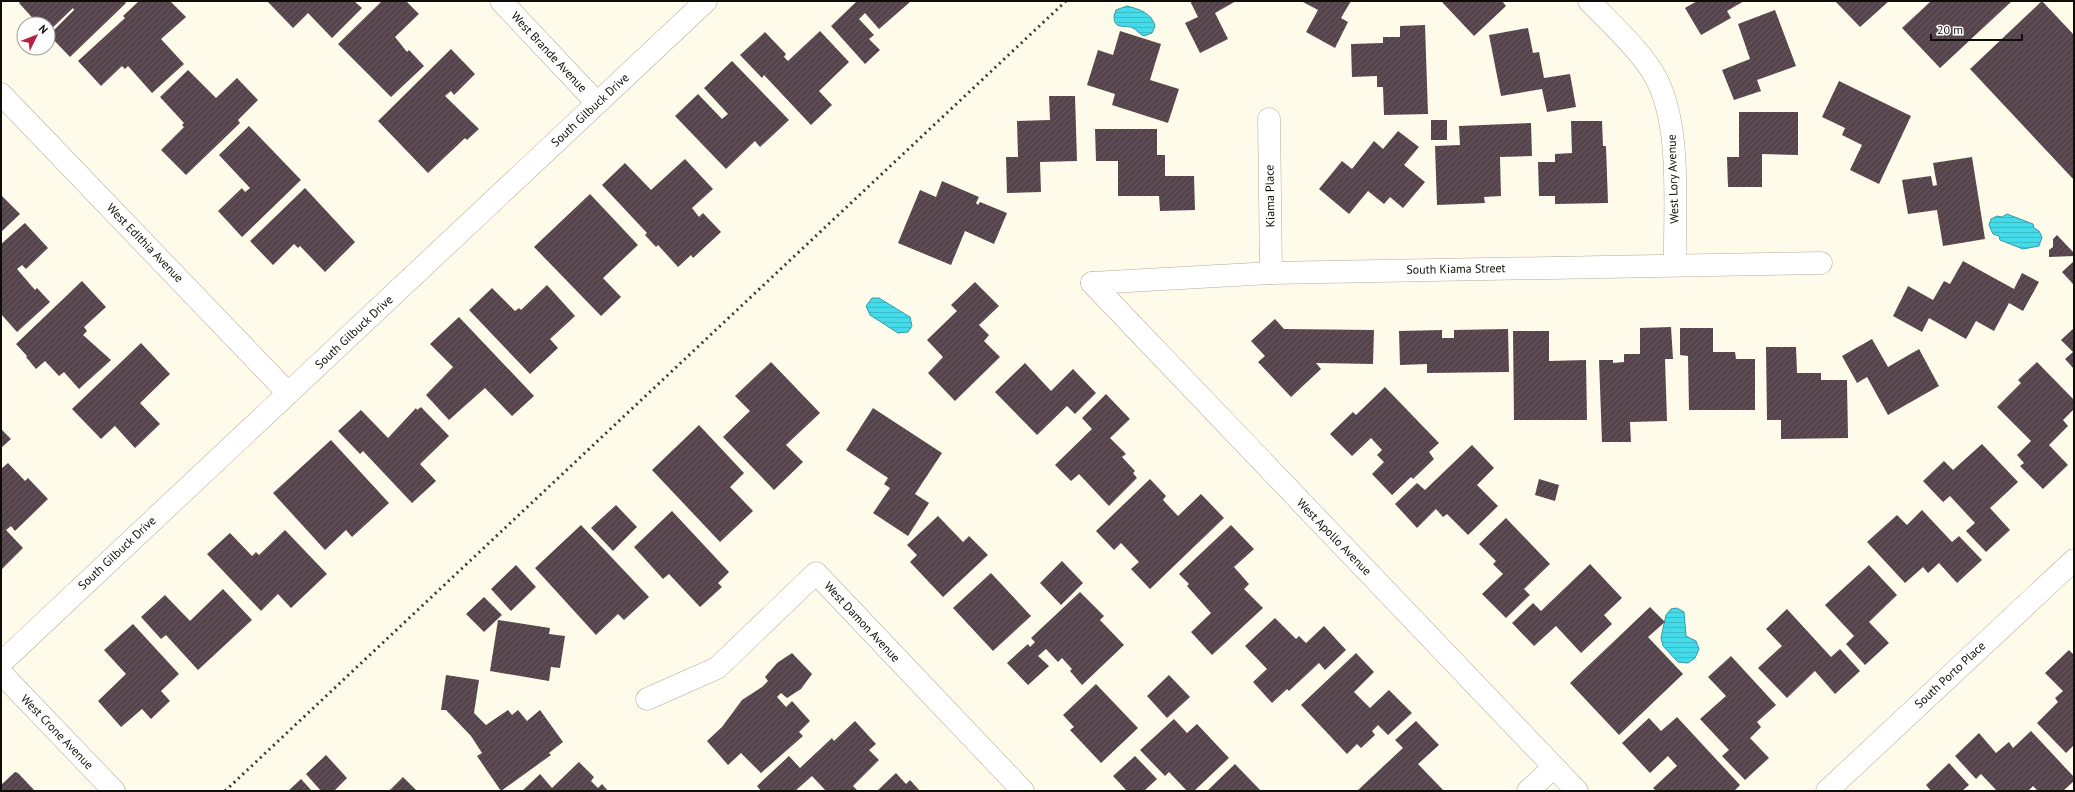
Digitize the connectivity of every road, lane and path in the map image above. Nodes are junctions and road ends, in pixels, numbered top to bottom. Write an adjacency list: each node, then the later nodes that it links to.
1 (501, 1): 5 (street, West Brande Avenue)
2 (706, 1): 5 (street, South Gilbuck Drive)
3 (1589, 1): 8 (street, West Lory Avenue)
4 (1, 94): 11 (street, West Edithia Avenue)
5 (597, 103): 11 (street, South Gilbuck Drive)
6 (1269, 119): 9 (street, Kiama Place)
7 (1821, 263): 8 (street, South Kiama Street)
8 (1675, 265): 9 (street, South Kiama Street)
9 (1271, 273): 10 (street, South Kiama Street)
10 (1092, 283): 16 (street, West Apollo Avenue)
11 (288, 393): 13 (street, South Gilbuck Drive)
12 (2074, 560): 21 (street, South Porto Place)
13 (1, 663)
14 (1, 673): 17 (street, West Crone Avenue)
15 (647, 699): 18 (street, West Damon Avenue)
16 (1554, 766): 19 (street); 20 (street, West Apollo Avenue)
17 (114, 791)
18 (1023, 791)
19 (1528, 791)
20 (1577, 791)
21 (1827, 791)

